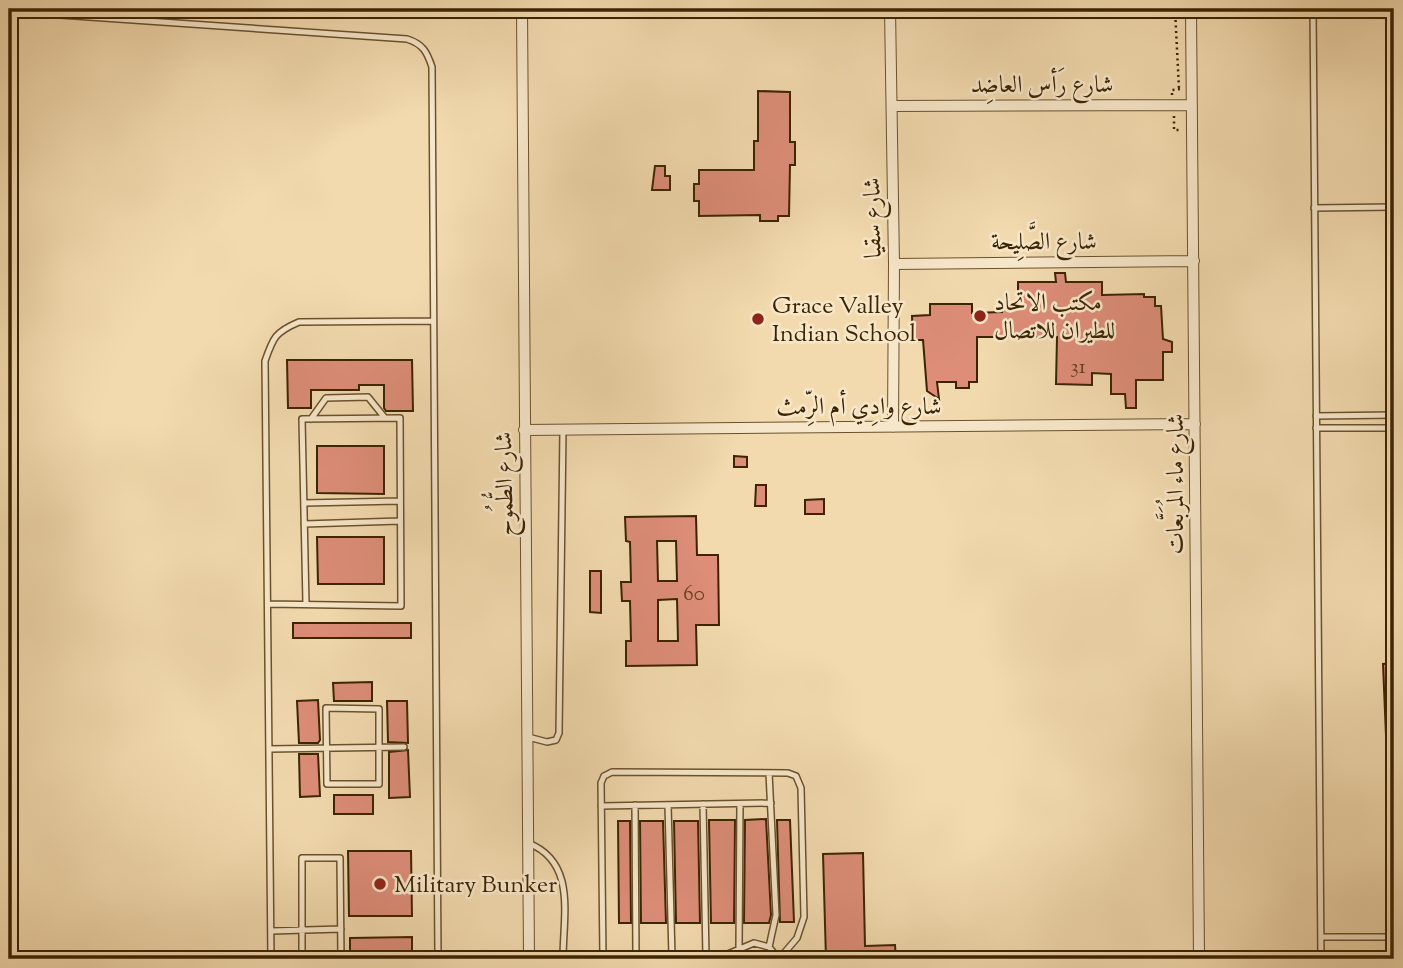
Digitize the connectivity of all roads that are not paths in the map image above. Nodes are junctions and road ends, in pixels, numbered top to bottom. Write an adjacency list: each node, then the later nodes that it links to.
1 (23, 9): 12 (lane)
2 (522, 9): 21 (street, شارع الطُّمُوح)
3 (890, 9): 7 (street, شارع سقيا)
4 (1191, 9): 6 (street, شارع ماء المُرَبَّعات)
5 (1313, 9): 9 (lane)
6 (1192, 105): 7 (street, شارع رَأس العاضِد); 10 (street, شارع ماء المُرَبَّعات)
7 (892, 106): 11 (street, شارع سقيا)
8 (1394, 207): 9 (lane)
9 (1314, 208): 13 (lane)
10 (1194, 261): 11 (street, شارع الصَّلِيحة); 17 (street, شارع ماء المُرَبَّعات)
11 (894, 264): 18 (street, شارع سقيا)
12 (433, 321): 27 (lane); 56 (lane)
13 (1316, 415): 14 (lane); 19 (lane)
14 (1394, 415)
15 (384, 418): 16 (lane); 16 (lane); 23 (lane)
16 (311, 419): 24 (lane)
17 (1195, 424): 18 (street, شارع وادِي أم الرِّمث); 60 (street, شارع ماء المُرَبَّعات)
18 (893, 427): 22 (street, شارع وادِي أم الرِّمث)
19 (1316, 428): 20 (lane); 45 (lane)
20 (1394, 428)
21 (524, 430): 22 (street, شارع وادِي أم الرِّمث); 29 (street, شارع الطُّمُوح)
22 (563, 430): 29 (lane)
23 (400, 501): 24 (lane); 25 (lane)
24 (304, 503): 26 (lane)
25 (400, 521): 26 (lane); 28 (lane)
26 (304, 524): 28 (lane)
27 (268, 604): 28 (lane); 33 (lane)
28 (306, 604)
29 (528, 737): 41 (street, شارع الطُّمُوح)
30 (379, 747): 31 (lane); 32 (lane); 32 (lane); 32 (lane)
31 (404, 747)
32 (327, 748): 33 (lane)
33 (269, 749): 44 (lane)
34 (769, 773): 35 (lane); 39 (lane); 59 (lane)
35 (771, 803): 37 (lane); 47 (lane)
36 (703, 804): 37 (lane); 38 (lane); 51 (lane)
37 (740, 804): 48 (lane)
38 (668, 805): 40 (lane); 50 (lane)
39 (601, 806): 40 (lane); 52 (lane)
40 (635, 806): 49 (lane)
41 (528, 843): 57 (street, شارع الطُّمُوح); 58 (lane)
42 (341, 929): 43 (lane); 43 (lane); 55 (lane)
43 (302, 930): 44 (lane); 54 (lane)
44 (271, 931): 53 (lane)
45 (1321, 937): 46 (lane); 61 (lane)
46 (1394, 937)
47 (769, 947): 48 (lane); 59 (lane)
48 (739, 948): 51 (lane)
49 (636, 957): 50 (lane); 52 (lane)
50 (672, 957): 51 (lane)
51 (706, 957)
52 (603, 958): 58 (lane)
53 (271, 959)
54 (302, 959)
55 (341, 959)
56 (438, 959)
57 (529, 959)
58 (563, 959)
59 (779, 959)
60 (1199, 959)
61 (1321, 959)

